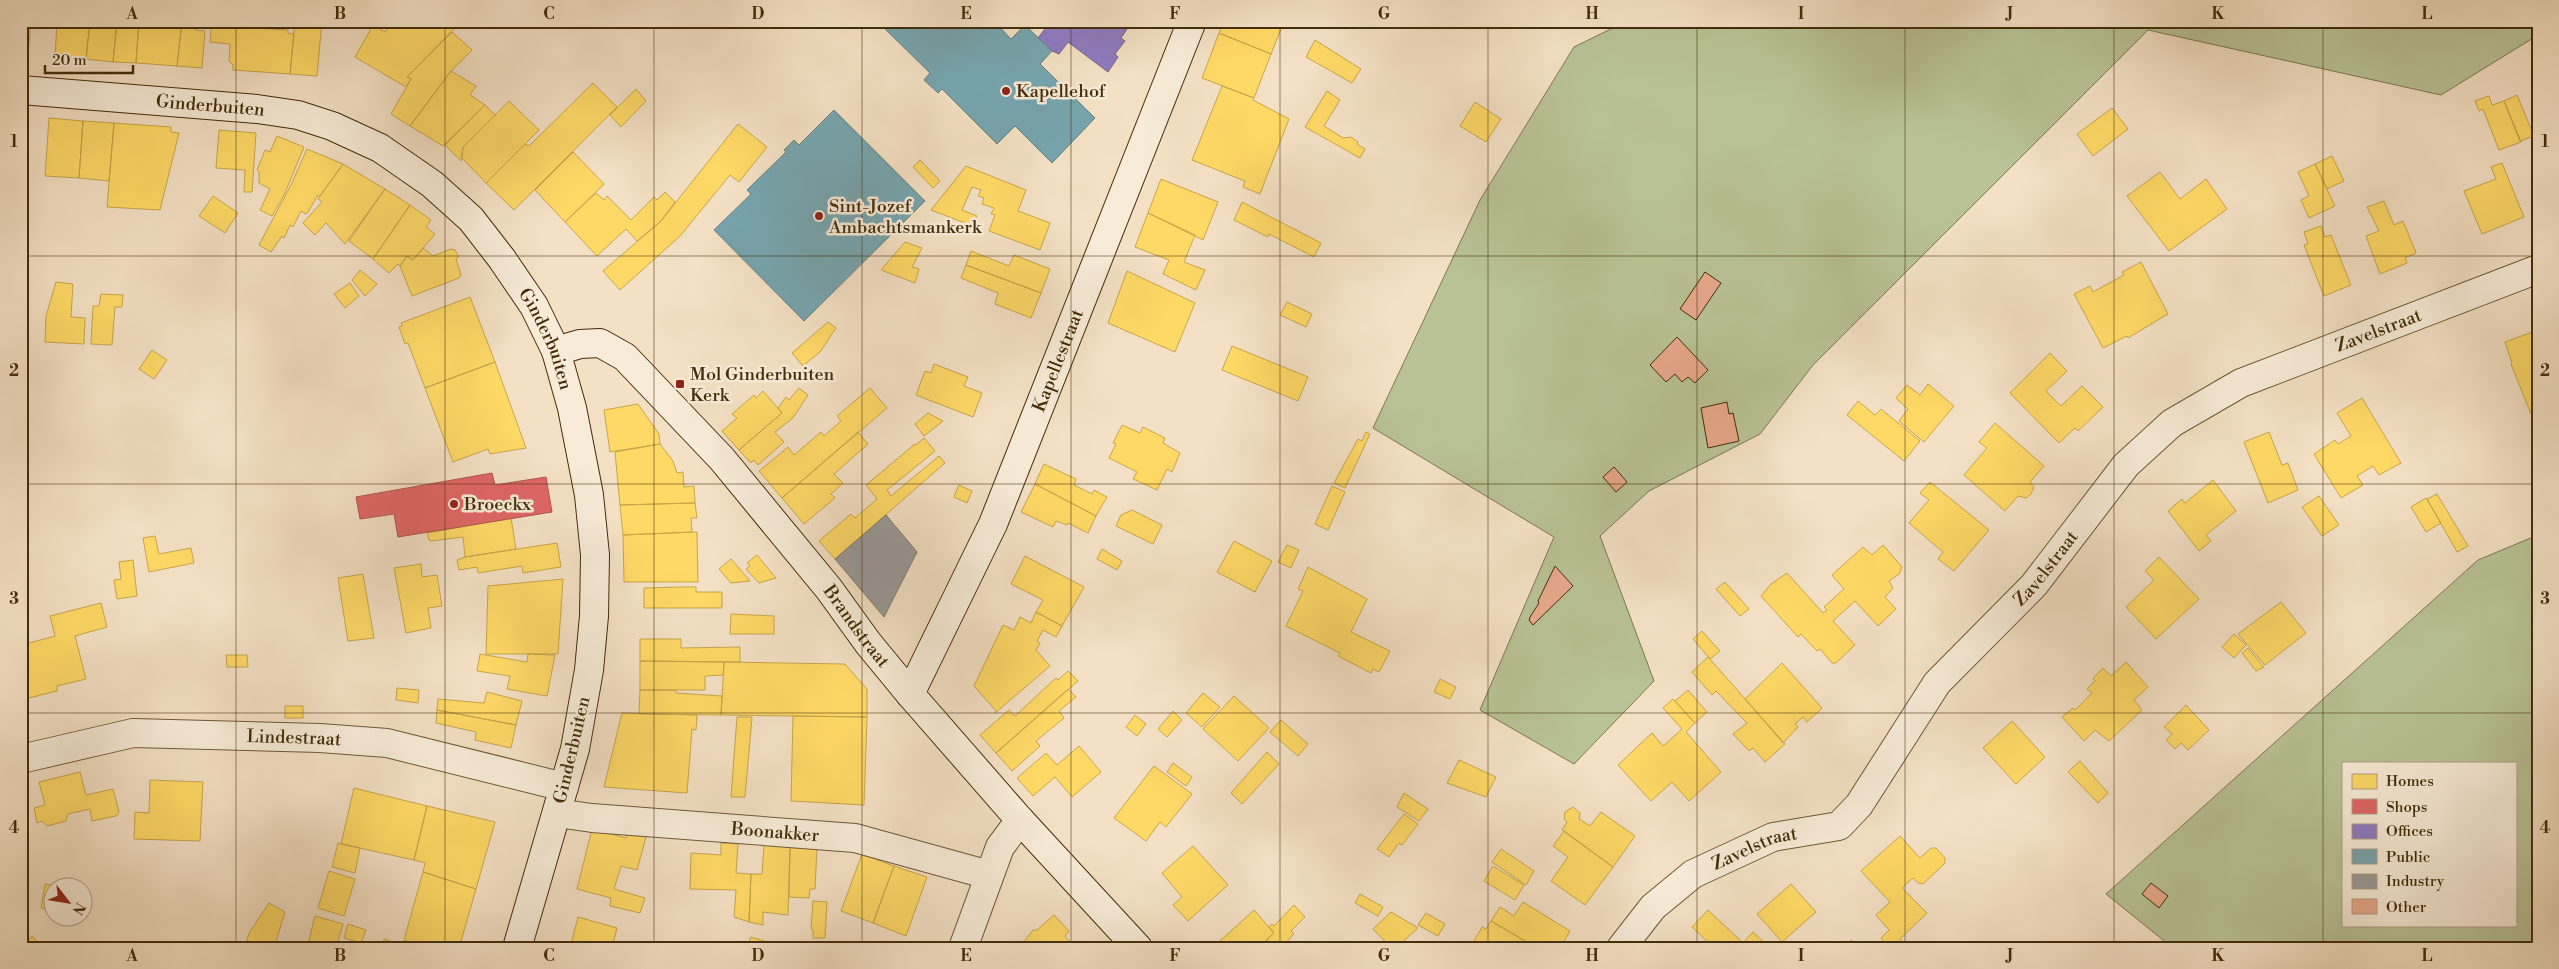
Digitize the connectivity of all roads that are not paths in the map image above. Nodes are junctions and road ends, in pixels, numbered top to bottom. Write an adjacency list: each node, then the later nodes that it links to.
1 (1192, 21): 5 (street, Kapellestraat)
2 (21, 90): 4 (street, Ginderbuiten)
3 (2538, 269): 14 (street, Zavelstraat)
4 (556, 351): 5 (street, Brandstraat); 7 (street, Ginderbuiten)
5 (910, 694): 9 (street, Brandstraat)
6 (21, 759): 7 (street, Lindestraat)
7 (564, 787): 8 (street, Ginderbuiten)
8 (557, 813): 10 (street, Boonakker); 11 (street, Ginderbuiten)
9 (1020, 820): 10 (street); 13 (street, Brandstraat)
10 (989, 875): 12 (street)
11 (517, 948)
12 (963, 948)
13 (1138, 948)
14 (1621, 948)

